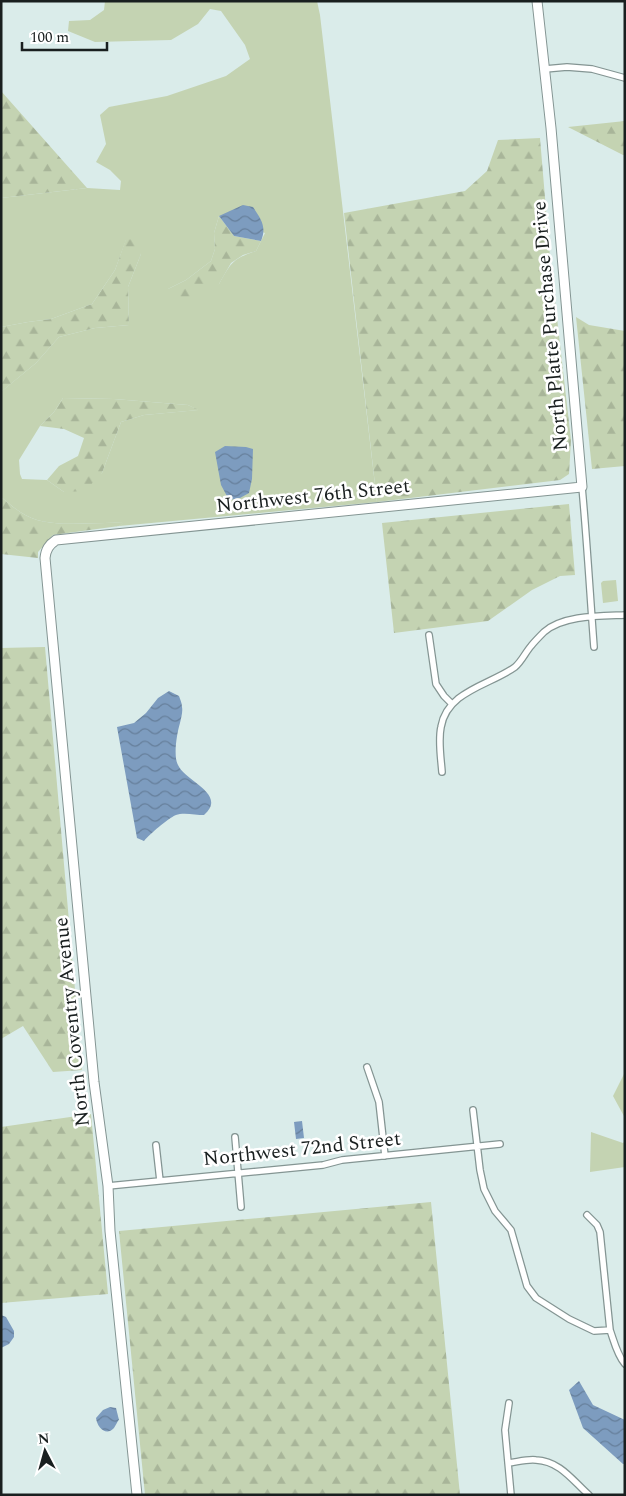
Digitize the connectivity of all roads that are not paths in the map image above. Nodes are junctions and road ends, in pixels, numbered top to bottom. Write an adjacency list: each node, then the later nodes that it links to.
1 (537, 1): 2 (street, North Platte Purchase Drive)
2 (545, 69): 3 (street); 4 (street, North Platte Purchase Drive)
3 (625, 78)
4 (582, 487): 5 (street, Northwest 76th Street); 7 (street, North Platte Purchase Drive)
5 (49, 546): 21 (street, North Coventry Avenue)
6 (625, 615): 7 (street)
7 (592, 618): 9 (street, North Platte Purchase Drive); 10 (street)
8 (430, 635): 10 (street)
9 (594, 647)
10 (452, 704): 11 (street)
11 (442, 772)
12 (367, 1067): 18 (street)
13 (473, 1110): 17 (street)
14 (235, 1138): 19 (street)
15 (500, 1144): 17 (street, Northwest 72nd Street)
16 (156, 1145): 20 (street)
17 (477, 1146): 18 (street, Northwest 72nd Street); 24 (street)
18 (385, 1156): 19 (street, Northwest 72nd Street)
19 (238, 1173): 20 (street, Northwest 72nd Street); 22 (street)
20 (160, 1181): 21 (street, Northwest 72nd Street)
21 (108, 1186): 28 (street, North Coventry Avenue)
22 (241, 1207)
23 (587, 1215): 24 (street)
24 (610, 1330): 25 (street)
25 (625, 1364)
26 (508, 1402): 27 (street)
27 (508, 1463): 29 (street); 30 (street)
28 (137, 1495)
29 (511, 1495)
30 (589, 1495)

